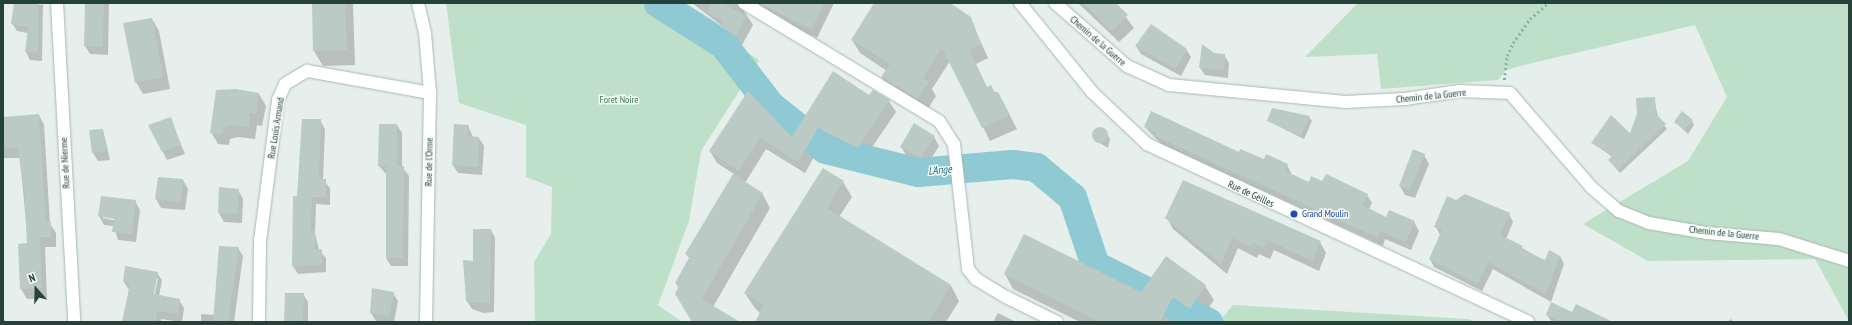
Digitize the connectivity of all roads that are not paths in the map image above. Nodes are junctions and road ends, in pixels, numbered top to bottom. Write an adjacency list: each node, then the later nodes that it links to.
1 (57, 3): 8 (street, Rue de Nierme)
2 (418, 3): 6 (street, Rue de l'Orme)
3 (744, 3): 11 (street)
4 (1020, 3): 12 (street, Rue de Geilles)
5 (1056, 3): 7 (street, Chemin de la Guerre)
6 (430, 93): 9 (street, Rue Louis Armand); 10 (street, Rue de l'Orme)
7 (1849, 261)
8 (74, 322)
9 (258, 322)
10 (426, 322)
11 (1057, 322)
12 (1529, 322)

